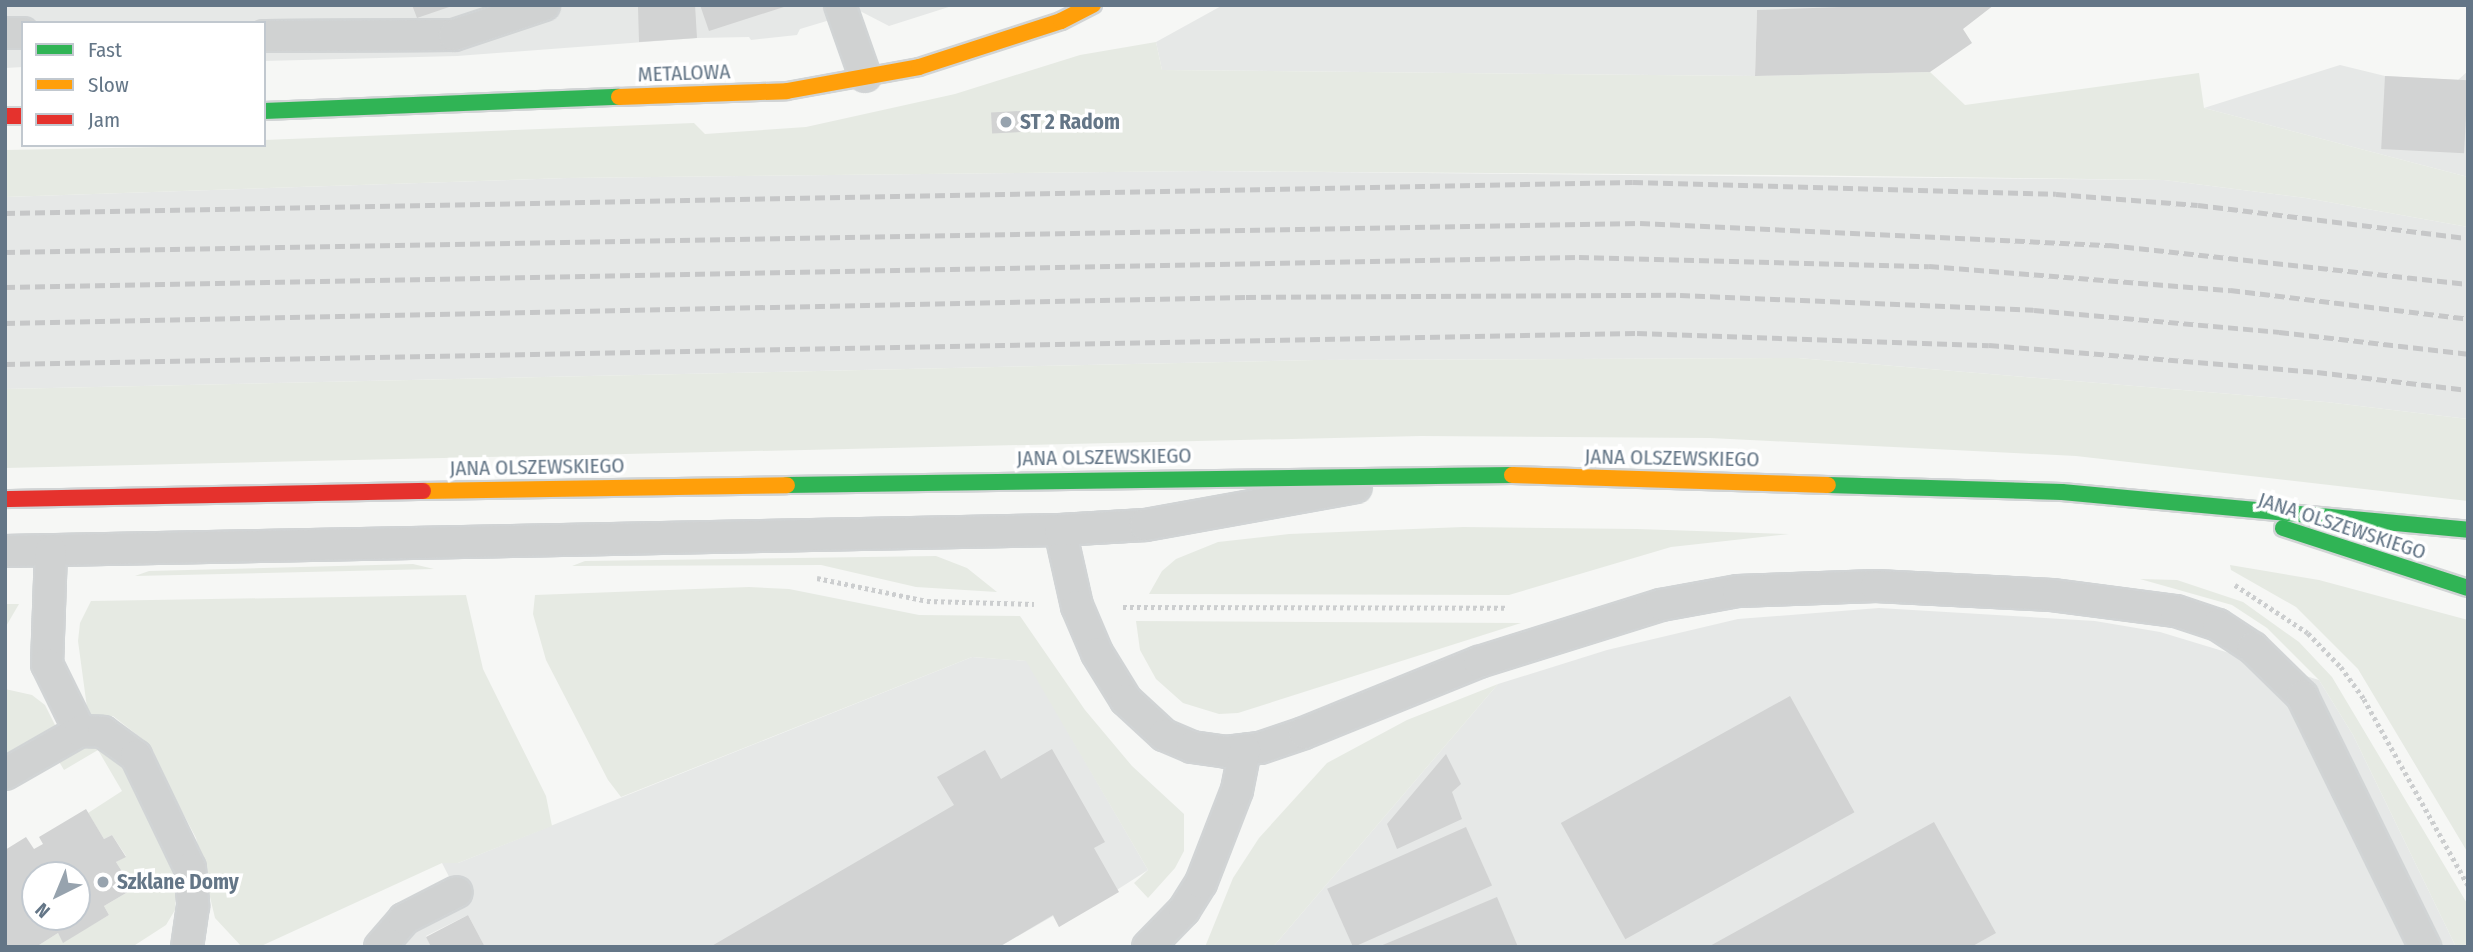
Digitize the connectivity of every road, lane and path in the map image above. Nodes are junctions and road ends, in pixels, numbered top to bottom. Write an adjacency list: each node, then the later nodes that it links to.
1 (544, 5): 4 (lane)
2 (840, 5): 5 (lane)
3 (1093, 5): 5 (main road, METALOWA)
4 (266, 36)
5 (865, 76): 6 (main road, METALOWA)
6 (266, 111)
7 (1433, 473): 8 (main road, JANA OLSZEWSKIEGO); 9 (main road, JANA OLSZEWSKIEGO); 10 (lane)
8 (5, 499)
9 (2203, 505): 11 (main road, JANA OLSZEWSKIEGO); 16 (main road, JANA OLSZEWSKIEGO)
10 (1060, 530): 13 (lane); 17 (lane)
11 (2468, 530)
12 (5, 551): 13 (lane)
13 (51, 551): 19 (lane)
14 (806, 575): 17 (path)
15 (2228, 582): 22 (path)
16 (2468, 588)
17 (1077, 606): 18 (path); 20 (lane)
18 (1518, 607)
19 (80, 731): 21 (lane); 24 (lane)
20 (1245, 750): 26 (lane); 27 (lane)
21 (5, 774)
22 (2468, 885)
23 (457, 892): 25 (lane)
24 (187, 947)
25 (380, 947)
26 (1148, 947)
27 (2425, 947)

